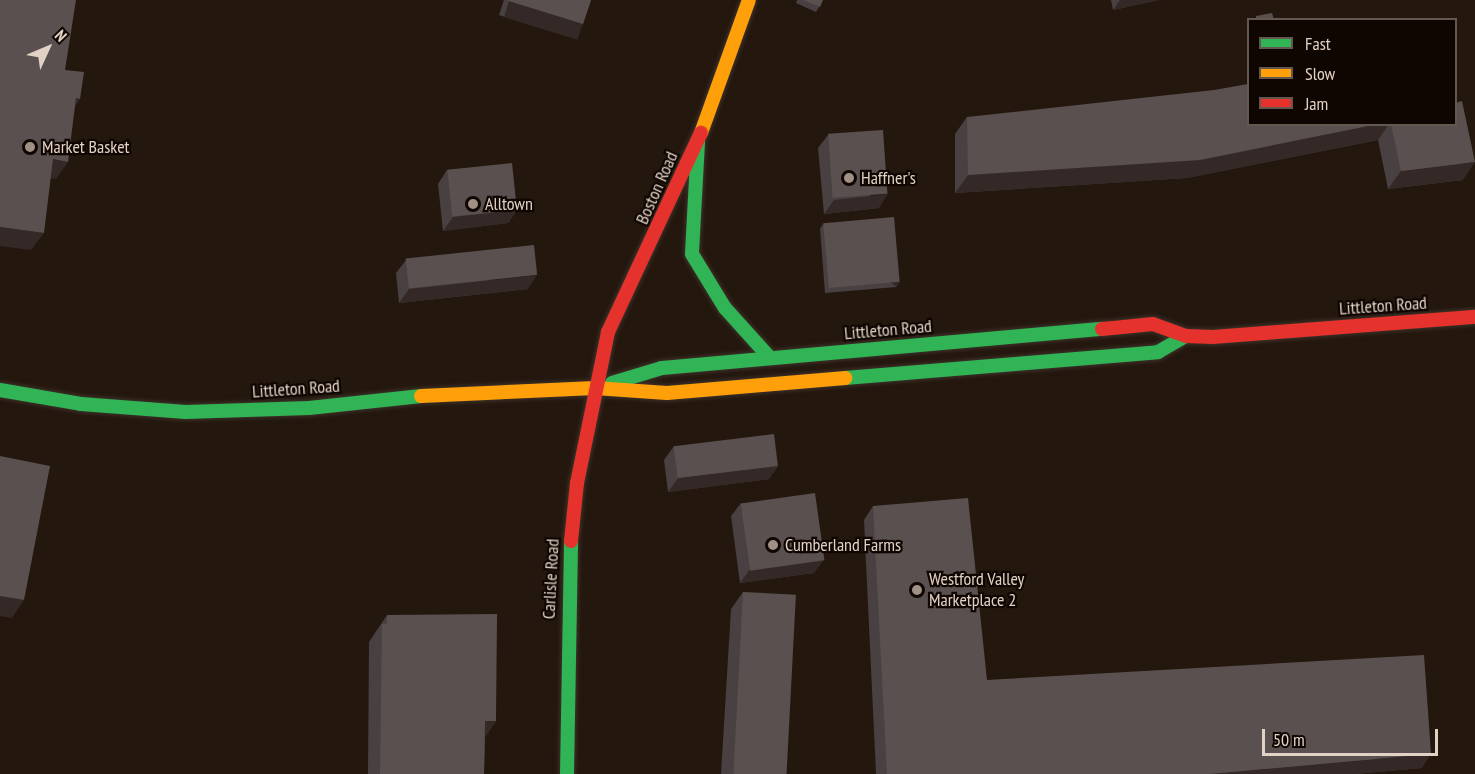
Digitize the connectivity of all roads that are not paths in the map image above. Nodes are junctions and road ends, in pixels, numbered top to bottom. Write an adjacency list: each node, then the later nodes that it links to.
1 (749, 0): 2 (main road, Boston Road)
2 (698, 142): 5 (main road); 6 (main road, Boston Road)
3 (1475, 317): 4 (main road, Littleton Road)
4 (1186, 336): 5 (main road, Littleton Road); 6 (main road, Littleton Road)
5 (770, 358): 6 (main road, Littleton Road)
6 (595, 388): 7 (main road, Littleton Road); 8 (main road, Carlisle Road)
7 (0, 390)
8 (567, 774)

